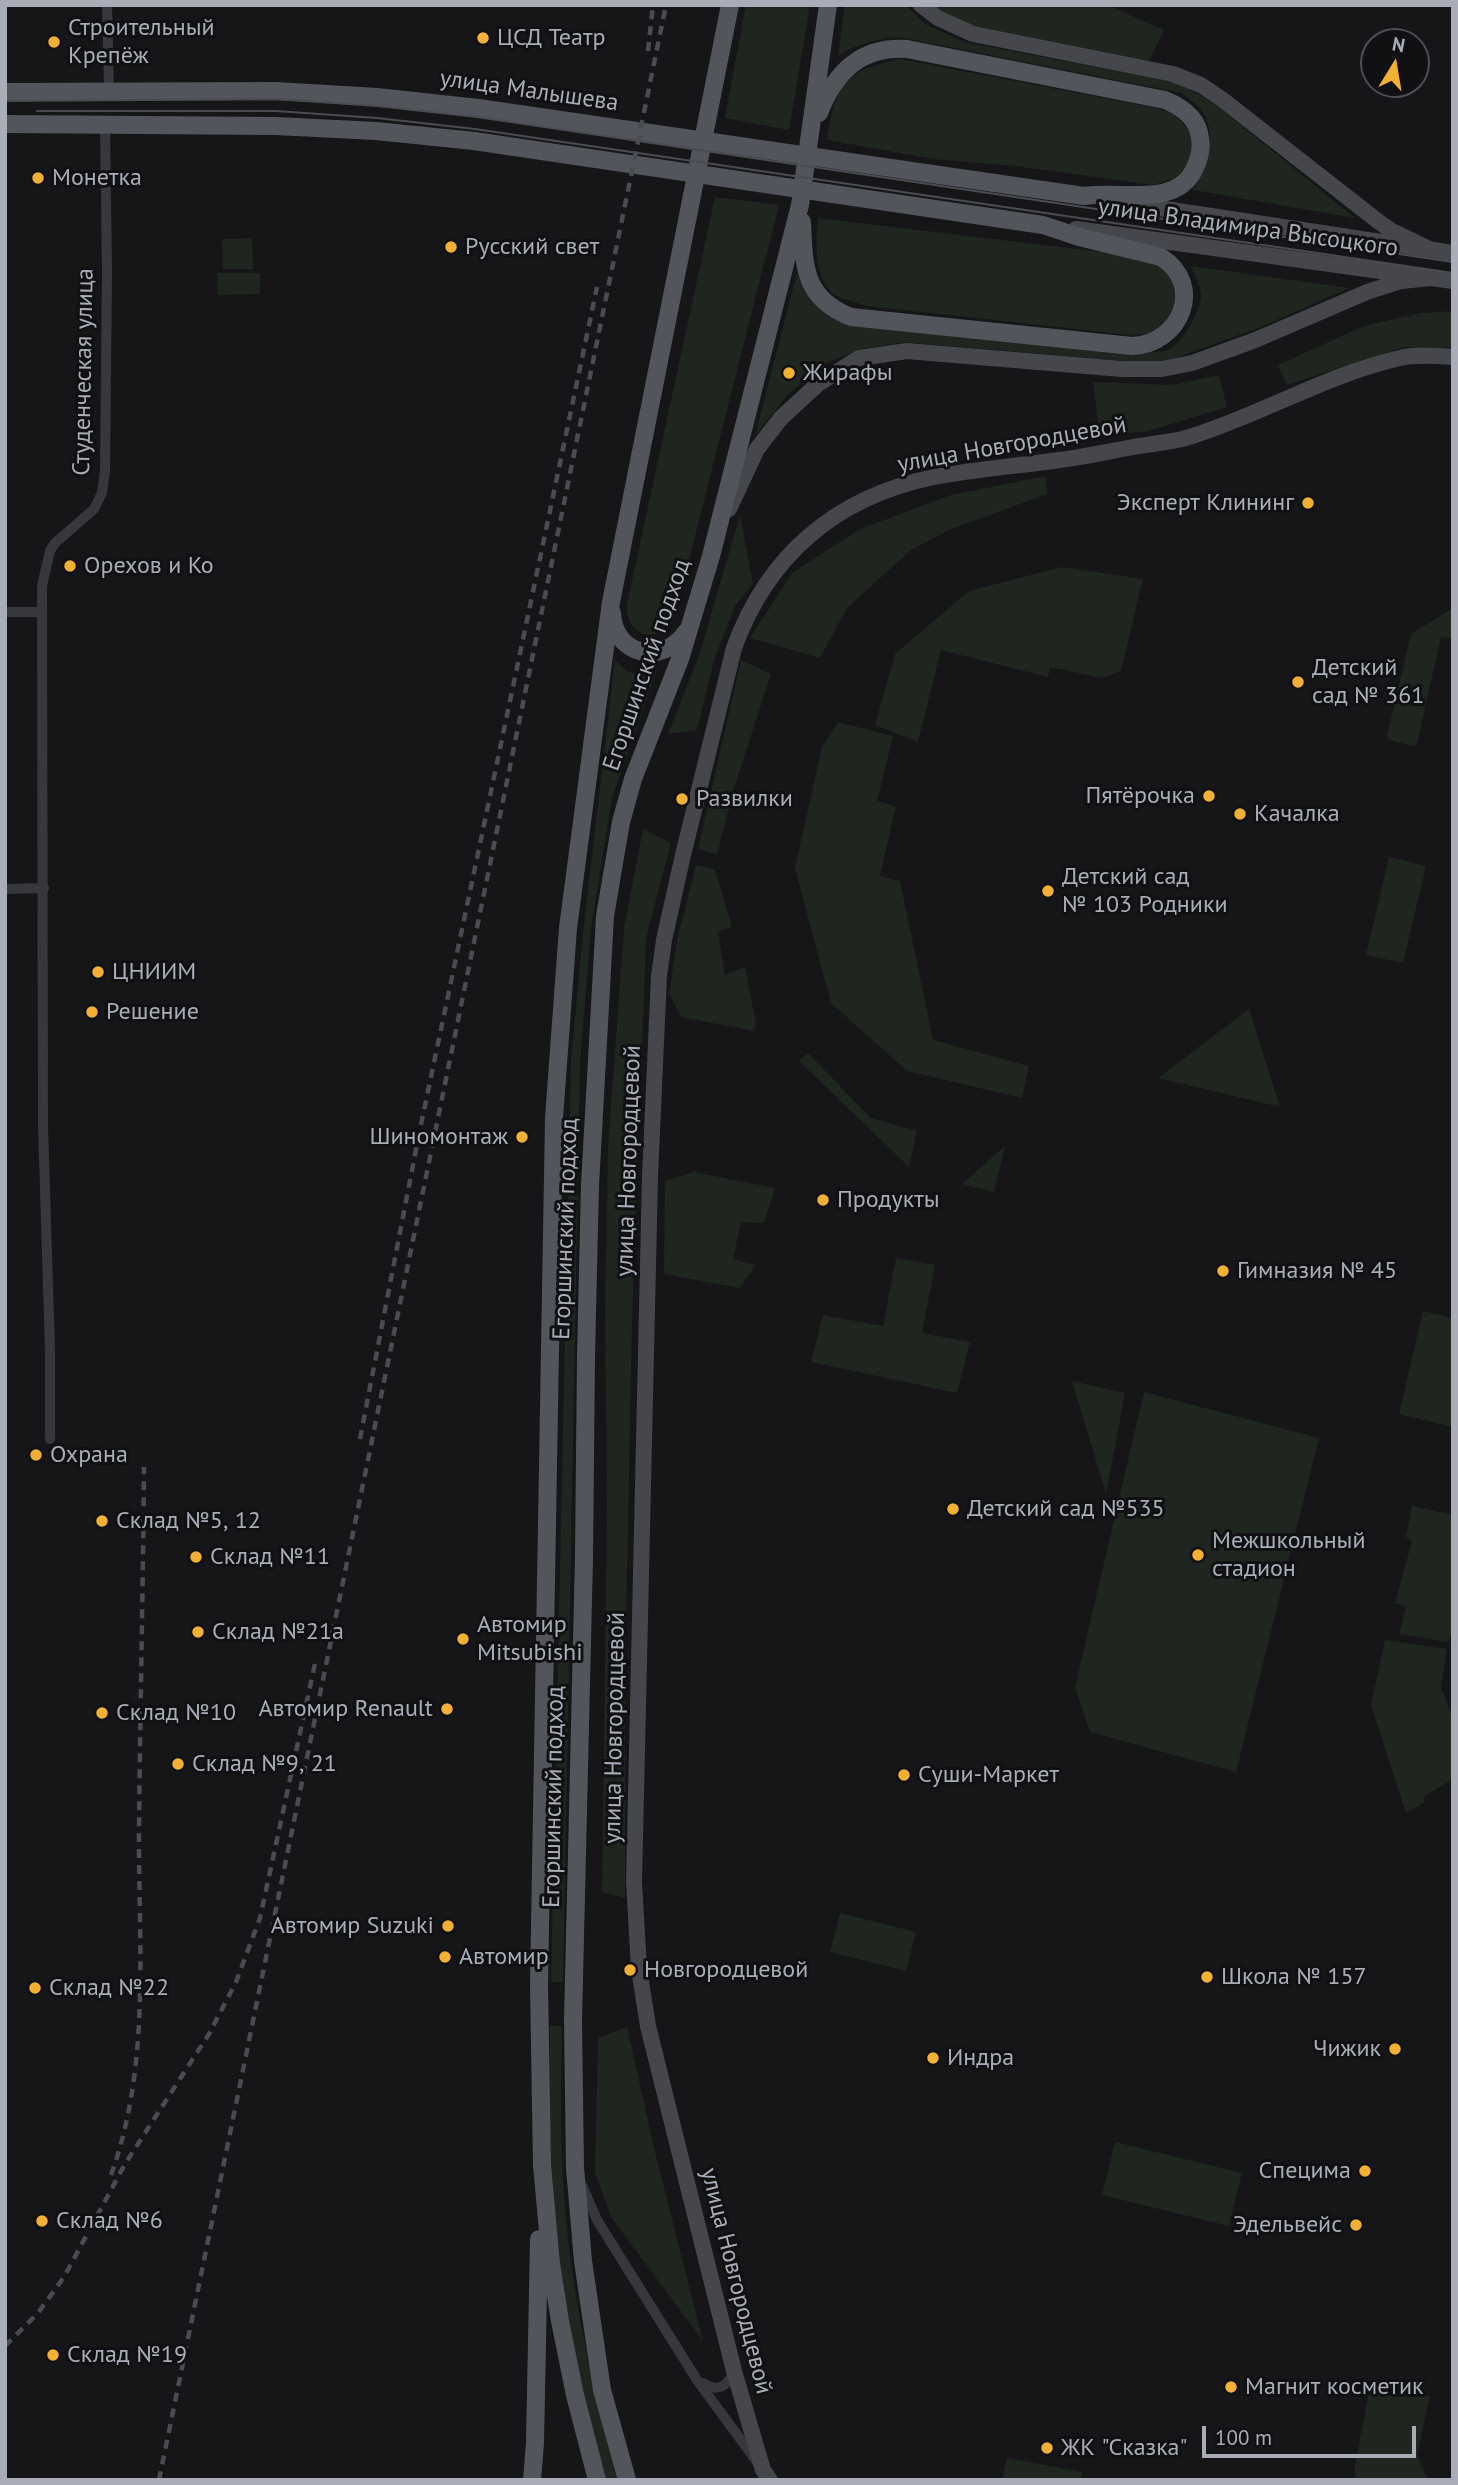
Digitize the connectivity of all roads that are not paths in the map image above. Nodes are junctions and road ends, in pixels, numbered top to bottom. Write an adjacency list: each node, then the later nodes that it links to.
1 (107, 5): 5 (street)
2 (730, 5): 20 (main road, Егоршинский подход)
3 (828, 5): 9 (main road, Егоршинский подход)
4 (922, 5): 14 (street)
5 (109, 91): 6 (main road, улица Малышева); 10 (main road, улица Малышева)
6 (5, 92)
7 (5, 124): 8 (main road)
8 (105, 124): 13 (main road); 22 (street, Студенческая улица)
9 (810, 136): 11 (main road); 12 (main road, Егоршинский подход)
10 (1043, 190): 11 (main road, улица Владимира Высоцкого)
11 (1084, 196): 14 (street, улица Владимира Высоцкого)
12 (800, 205): 13 (main road); 19 (main road, Егоршинский подход)
13 (1040, 224): 16 (street, улица Владимира Высоцкого)
14 (1429, 249): 15 (street, улица Владимира Высоцкого)
15 (1453, 253)
16 (1431, 278): 17 (street, улица Владимира Высоцкого); 19 (street)
17 (1453, 281)
18 (1453, 357): 29 (street, улица Новгородцевой)
19 (711, 556): 23 (main road, Егоршинский подход)
20 (611, 603): 23 (main road); 27 (main road, Егоршинский подход)
21 (5, 612): 22 (street)
22 (42, 612): 24 (street, Студенческая улица)
23 (692, 620): 28 (main road, Егоршинский подход)
24 (44, 888): 25 (street); 26 (street, Студенческая улица)
25 (5, 889)
26 (50, 1439)
27 (542, 2165): 32 (main road); 33 (main road, Егоршинский подход)
28 (575, 2168): 30 (street); 34 (main road, Егоршинский подход)
29 (734, 2371): 30 (street); 31 (street, улица Новгородцевой)
30 (697, 2379): 31 (street)
31 (766, 2475)
32 (531, 2480)
33 (597, 2480)
34 (627, 2480)

